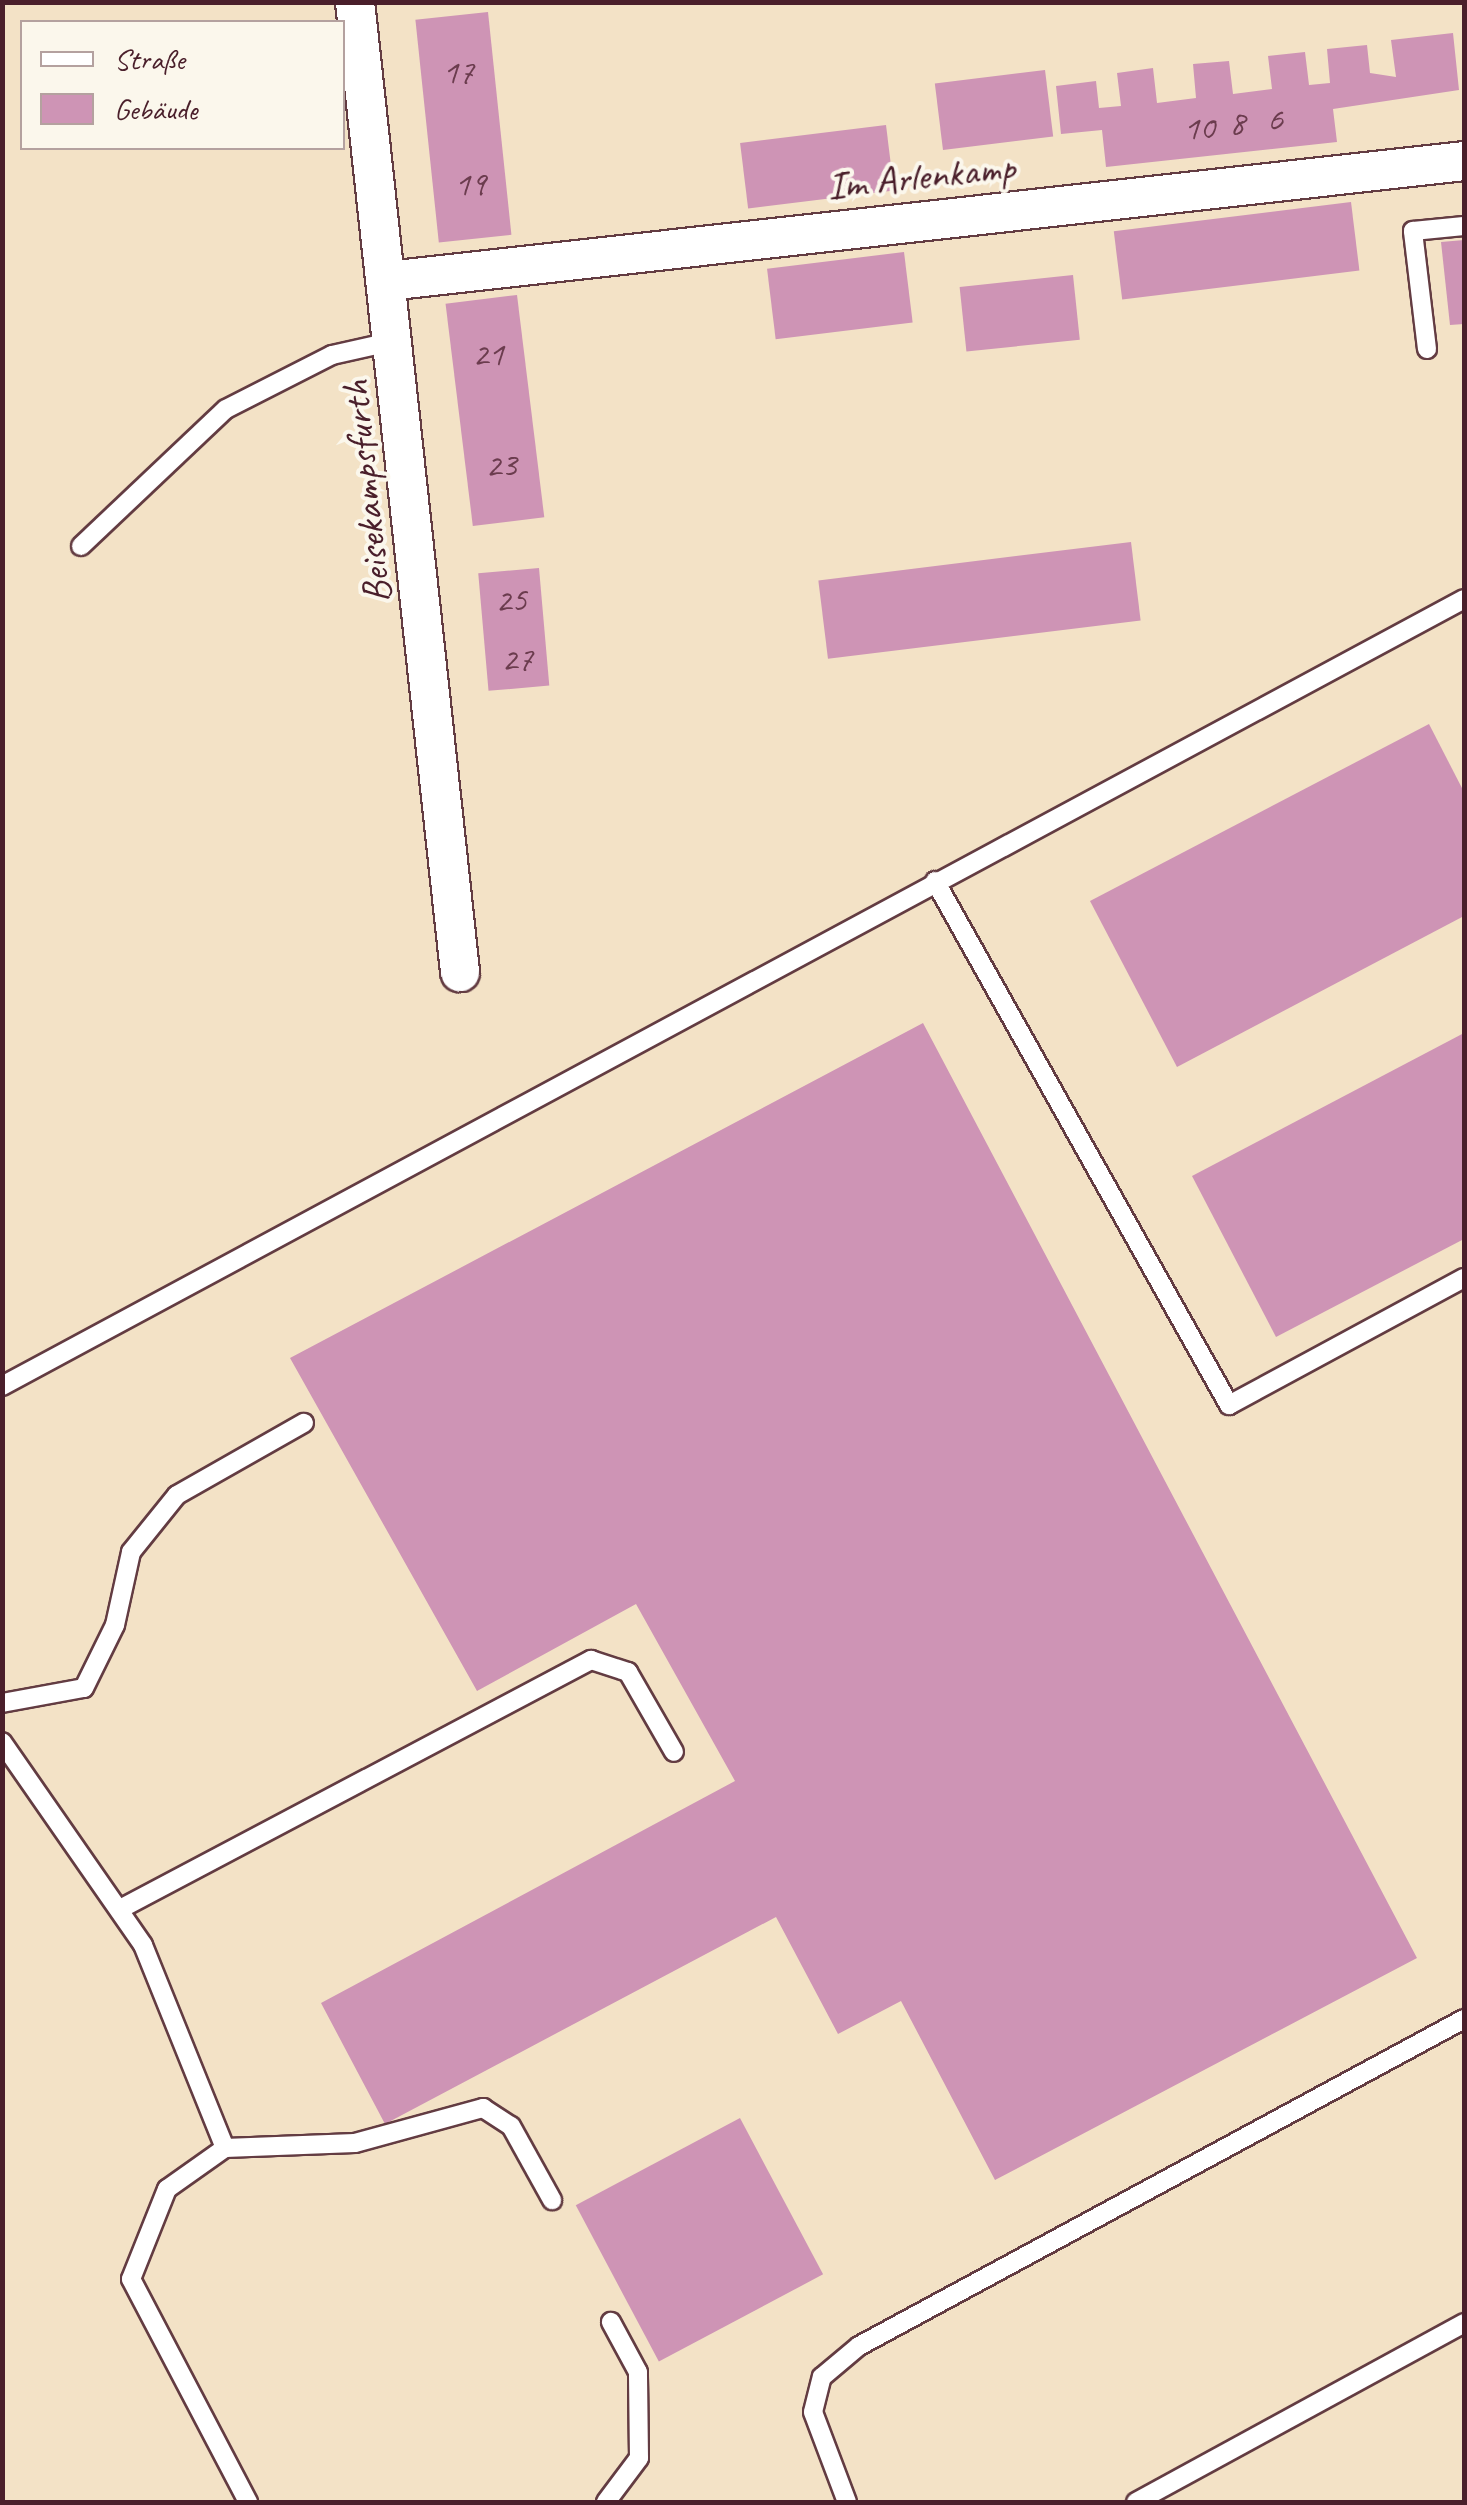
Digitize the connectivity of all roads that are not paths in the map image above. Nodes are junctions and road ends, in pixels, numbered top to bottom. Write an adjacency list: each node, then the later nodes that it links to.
1 (356, 2): 4 (street, Beisekampsfurth)
2 (1464, 161): 4 (street, Im Arlenkamp)
3 (1464, 226): 6 (lane)
4 (388, 281): 5 (street, Beisekampsfurth)
5 (395, 340): 7 (lane); 10 (street, Beisekampsfurth)
6 (1427, 349)
7 (81, 546)
8 (1464, 599): 9 (lane)
9 (935, 881): 11 (lane); 12 (lane)
10 (460, 972)
11 (1464, 1278)
12 (2, 1386)
13 (304, 1423): 14 (lane)
14 (2, 1702)
15 (2, 1742): 17 (lane)
16 (674, 1752): 17 (lane)
17 (122, 1908): 19 (lane)
18 (1464, 2019): 25 (lane)
19 (225, 2148): 20 (lane); 23 (lane)
20 (552, 2200)
21 (611, 2322): 24 (lane)
22 (1464, 2323): 26 (lane)
23 (248, 2502)
24 (606, 2502)
25 (846, 2502)
26 (1136, 2502)

